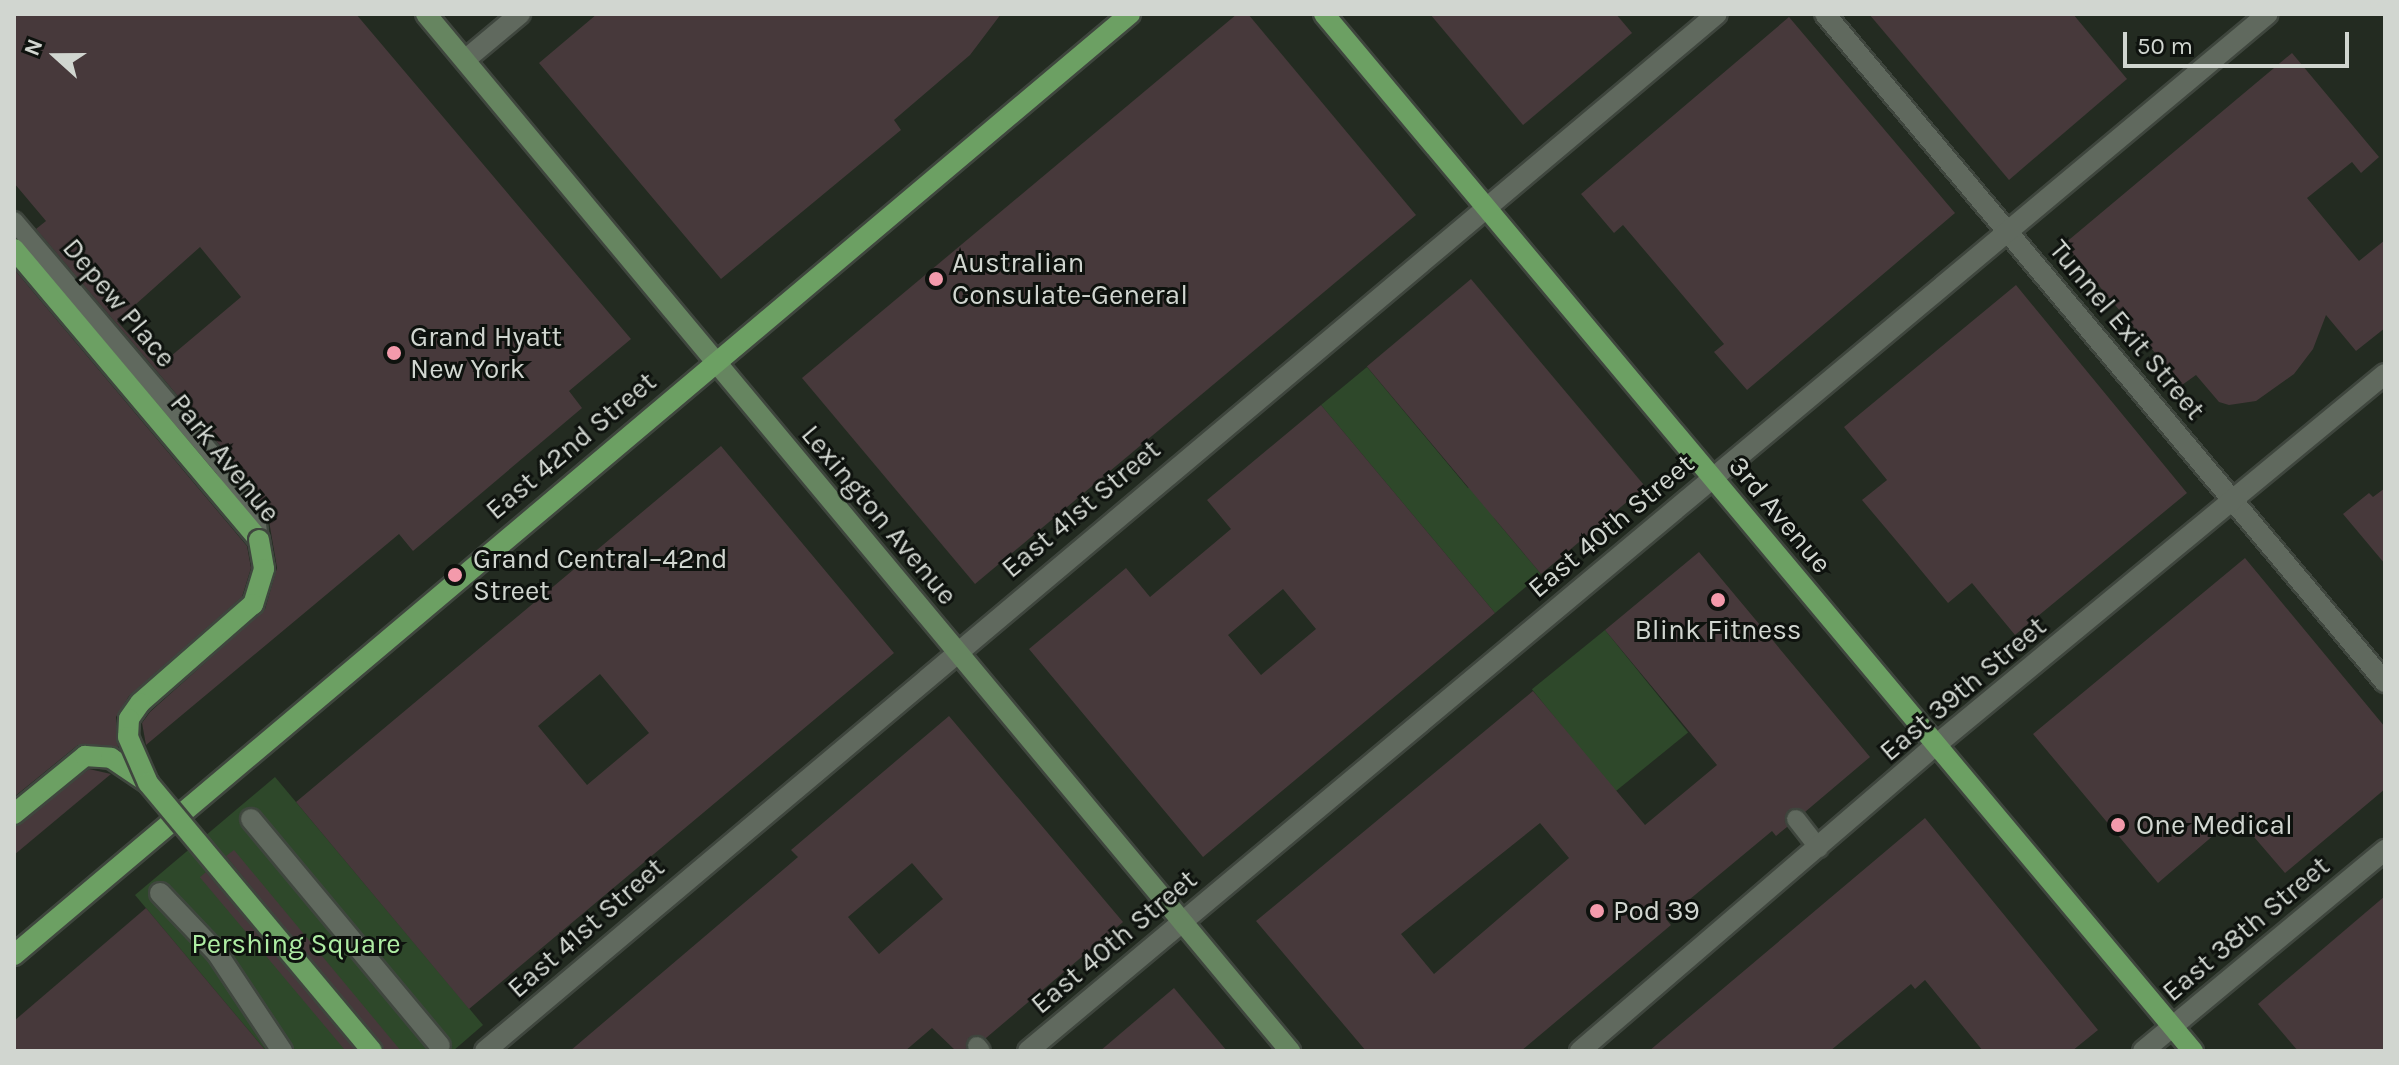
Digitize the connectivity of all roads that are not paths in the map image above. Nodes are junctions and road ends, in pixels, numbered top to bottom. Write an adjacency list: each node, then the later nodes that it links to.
1 (426, 14): 8 (main road, Lexington Avenue)
2 (520, 14): 8 (street)
3 (1130, 14): 12 (main road, East 42nd Street)
4 (1324, 14): 9 (main road, 3rd Avenue)
5 (1717, 14): 9 (street, East 41st Street)
6 (1825, 14): 10 (street, Tunnel Exit Street)
7 (2268, 14): 10 (street, East 40th Street)
8 (465, 60): 12 (main road, Lexington Avenue)
9 (1485, 207): 14 (main road, 3rd Avenue); 17 (street, East 41st Street)
10 (2009, 231): 14 (street, East 40th Street); 15 (street, Tunnel Exit Street)
11 (18, 235): 16 (main road, Park Avenue); 16 (lane, Depew Place)
12 (716, 361): 17 (main road, Lexington Avenue); 28 (main road, East 42nd Street)
13 (2385, 374): 15 (street, East 39th Street)
14 (1712, 478): 19 (main road, 3rd Avenue); 27 (street, East 40th Street)
15 (2235, 502): 18 (street, Tunnel Exit Street); 19 (street, East 39th Street)
16 (259, 540): 20 (main road, Park Avenue, bridge)
17 (956, 651): 27 (main road, Lexington Avenue); 33 (street, East 41st Street)
18 (2385, 682)
19 (1936, 745): 24 (street, East 39th Street); 29 (main road, 3rd Avenue)
20 (148, 783): 21 (main road, Park Avenue); 32 (main road, Park Avenue, bridge)
21 (14, 814)
22 (251, 819): 30 (street)
23 (1796, 819): 24 (lane)
24 (1819, 848): 36 (street, East 39th Street)
25 (2385, 850): 29 (street, East 38th Street)
26 (160, 893): 31 (street)
27 (1182, 922): 34 (street, East 40th Street); 35 (main road, Lexington Avenue)
28 (14, 955)
29 (2172, 1026): 37 (street, East 38th Street); 38 (main road, 3rd Avenue)
30 (440, 1046)
31 (282, 1051)
32 (372, 1051)
33 (485, 1051)
34 (1028, 1051)
35 (1290, 1051)
36 (1580, 1051)
37 (2143, 1051)
38 (2193, 1051)

